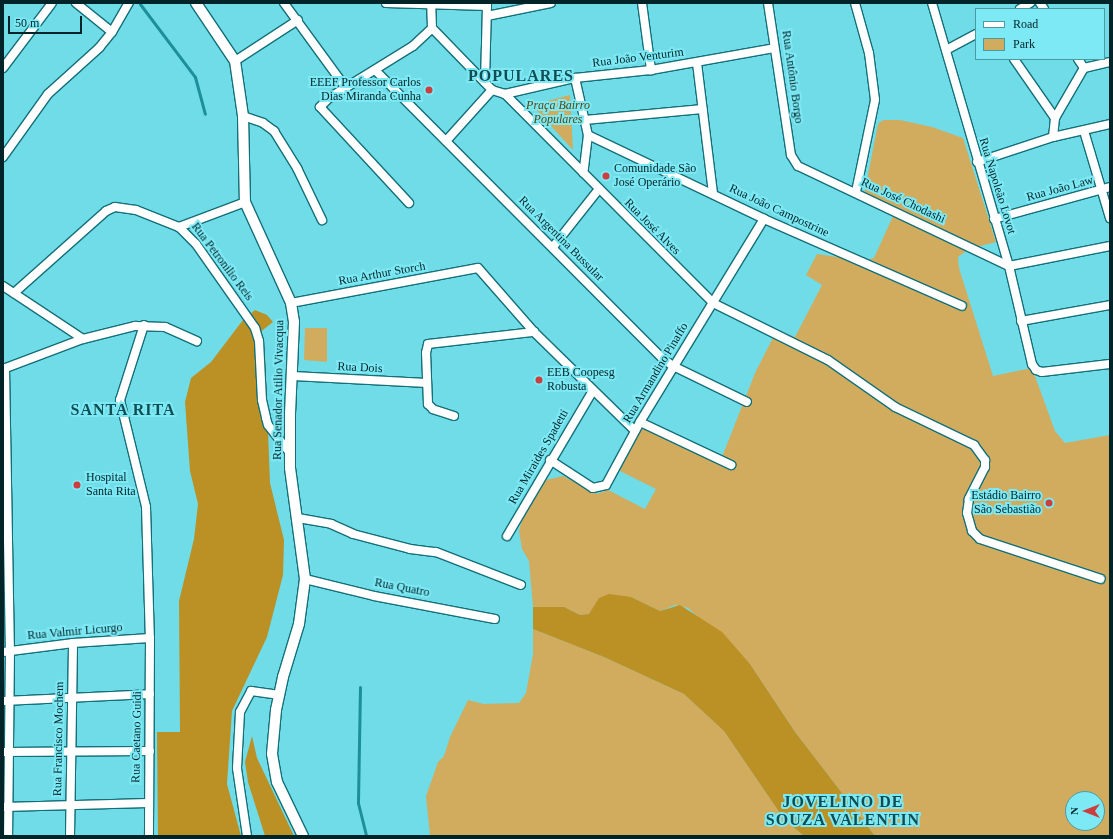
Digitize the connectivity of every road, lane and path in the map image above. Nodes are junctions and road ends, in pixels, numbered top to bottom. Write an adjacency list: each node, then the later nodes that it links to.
1 (52, 3): 26 (street)
2 (76, 3): 17 (street)
3 (129, 3): 17 (street)
4 (196, 3): 23 (street, Rua Senador Atilio Vivacqua)
5 (284, 3): 15 (street)
6 (386, 3): 12 (street)
7 (551, 3): 14 (street)
8 (642, 3): 29 (street)
9 (768, 3): 19 (street, Rua Antônio Borgo)
10 (856, 3): 51 (street)
11 (932, 3): 20 (street, Rua Napoleão Lovot)
12 (431, 4): 13 (street); 16 (street)
13 (487, 5): 14 (street)
14 (487, 16): 31 (street)
15 (298, 20): 23 (street); 32 (street)
16 (432, 28): 28 (street); 31 (street)
17 (112, 32): 45 (street)
18 (975, 35): 20 (street)
19 (774, 48): 25 (street, Rua João Venturim); 44 (street, Rua Antônio Borgo)
20 (946, 50): 46 (street, Rua Napoleão Lovot)
21 (1015, 60): 37 (street)
22 (1079, 60): 27 (street)
23 (236, 61): 36 (street, Rua Senador Atilio Vivacqua)
24 (1110, 62): 27 (street)
25 (697, 63): 29 (street, Rua João Venturim); 35 (street)
26 (4, 65)
27 (1084, 68): 37 (street)
28 (374, 70): 32 (street); 43 (street, Rua Argentina Bussular)
29 (651, 70): 30 (street, Rua João Venturim)
30 (575, 78): 34 (street, Rua João Venturim); 38 (street)
31 (485, 82): 33 (street)
32 (346, 88): 54 (street)
33 (492, 90): 34 (street, Rua José Alves); 43 (street)
34 (505, 94): 47 (street, Rua José Alves)
35 (702, 109): 38 (street); 52 (street)
36 (243, 116): 53 (street, Rua Senador Atilio Vivacqua); 58 (street)
37 (1054, 118): 42 (street)
38 (585, 120): 41 (street)
39 (1110, 124): 40 (street)
40 (1084, 131): 42 (street); 50 (street)
41 (588, 135): 47 (street); 52 (street, Rua João Campostrine)
42 (1053, 137): 46 (street)
43 (446, 141): 61 (street, Rua Argentina Bussular)
44 (791, 155): 51 (street, Rua José Chodashi)
45 (3, 157)
46 (977, 162): 57 (street, Rua Napoleão Lovot)
47 (583, 173): 49 (street, Rua José Alves)
48 (1110, 188): 50 (street, Rua João Law)
49 (598, 189): 61 (street); 66 (street, Rua José Alves)
50 (1101, 190): 55 (street); 57 (street, Rua João Law)
51 (856, 192): 62 (street, Rua José Chodashi)
52 (713, 194): 56 (street, Rua João Campostrine)
53 (245, 202): 59 (street); 65 (street, Rua Senador Atilio Vivacqua)
54 (409, 203)
55 (1110, 218)
56 (764, 219): 66 (street, Rua Armandino Pinaffo); 68 (street, Rua João Campostrine)
57 (994, 219): 62 (street, Rua Napoleão Lovot)
58 (322, 220)
59 (179, 227): 64 (street, Rua Petronilio Reis); 84 (street, Rua Petronilio Reis)
60 (1110, 246): 62 (street)
61 (553, 247): 75 (street, Rua Argentina Bussular)
62 (1009, 266): 69 (street, Rua Napoleão Lovot)
63 (3, 286): 64 (street)
64 (14, 293): 72 (street)
65 (291, 303): 71 (street, Rua Arthur Storch); 77 (street, Rua Senador Atilio Vivacqua)
66 (713, 303): 75 (street, Rua Armandino Pinaffo); 92 (street, Rua José Alves)
67 (1110, 305): 69 (street)
68 (962, 306)
69 (1021, 321): 74 (street, Rua Napoleão Lovot)
70 (144, 325): 72 (street); 73 (street); 95 (street, Rua Caetano Guidi)
71 (534, 332): 78 (street); 79 (street)
72 (83, 339): 76 (street)
73 (197, 341)
74 (1110, 364)
75 (673, 366): 80 (street, Rua Argentina Bussular); 82 (street, Rua Armandino Pinaffo)
76 (4, 368): 87 (street)
77 (293, 376): 78 (street, Rua Dois); 84 (street, Rua Senador Atilio Vivacqua)
78 (427, 383): 81 (street)
79 (592, 392): 83 (street); 85 (street, Rua Miraides Spadetti)
80 (747, 402)
81 (454, 416)
82 (640, 422): 83 (street, Rua Armandino Pinaffo); 86 (street)
83 (635, 431): 85 (street, Rua Armandino Pinaffo)
84 (290, 453): 88 (street, Rua Senador Atilio Vivacqua)
85 (550, 460): 89 (street, Rua Miraides Spadetti)
86 (731, 465)
87 (5, 470): 90 (street)
88 (298, 518): 91 (street, Rua Senador Atilio Vivacqua); 93 (street)
89 (507, 536)
90 (6, 565): 97 (street)
91 (306, 579): 94 (street, Rua Quatro); 99 (street, Rua Senador Atilio Vivacqua)
92 (1101, 579)
93 (521, 585)
94 (496, 619)
95 (150, 638): 96 (street, Rua Valmir Licurgo); 98 (street, Rua Caetano Guidi)
96 (73, 643): 97 (street, Rua Valmir Licurgo); 100 (street, Rua Francisco Mochem)
97 (6, 651): 101 (street)
98 (150, 694): 100 (street); 103 (street, Rua Caetano Guidi)
99 (280, 695): 111 (street); 112 (street, Rua Senador Atilio Vivacqua)
100 (72, 697): 101 (street); 102 (street, Rua Francisco Mochem)
101 (6, 701): 104 (street)
102 (71, 751): 103 (street); 104 (street); 106 (street, Rua Francisco Mochem)
103 (150, 751): 105 (street, Rua Caetano Guidi)
104 (5, 752): 107 (street)
105 (148, 803): 106 (street); 110 (street, Rua Caetano Guidi)
106 (71, 806): 107 (street); 109 (street, Rua Francisco Mochem)
107 (5, 807): 108 (street)
108 (8, 836)
109 (70, 836)
110 (149, 836)
111 (246, 836)
112 (303, 836)

